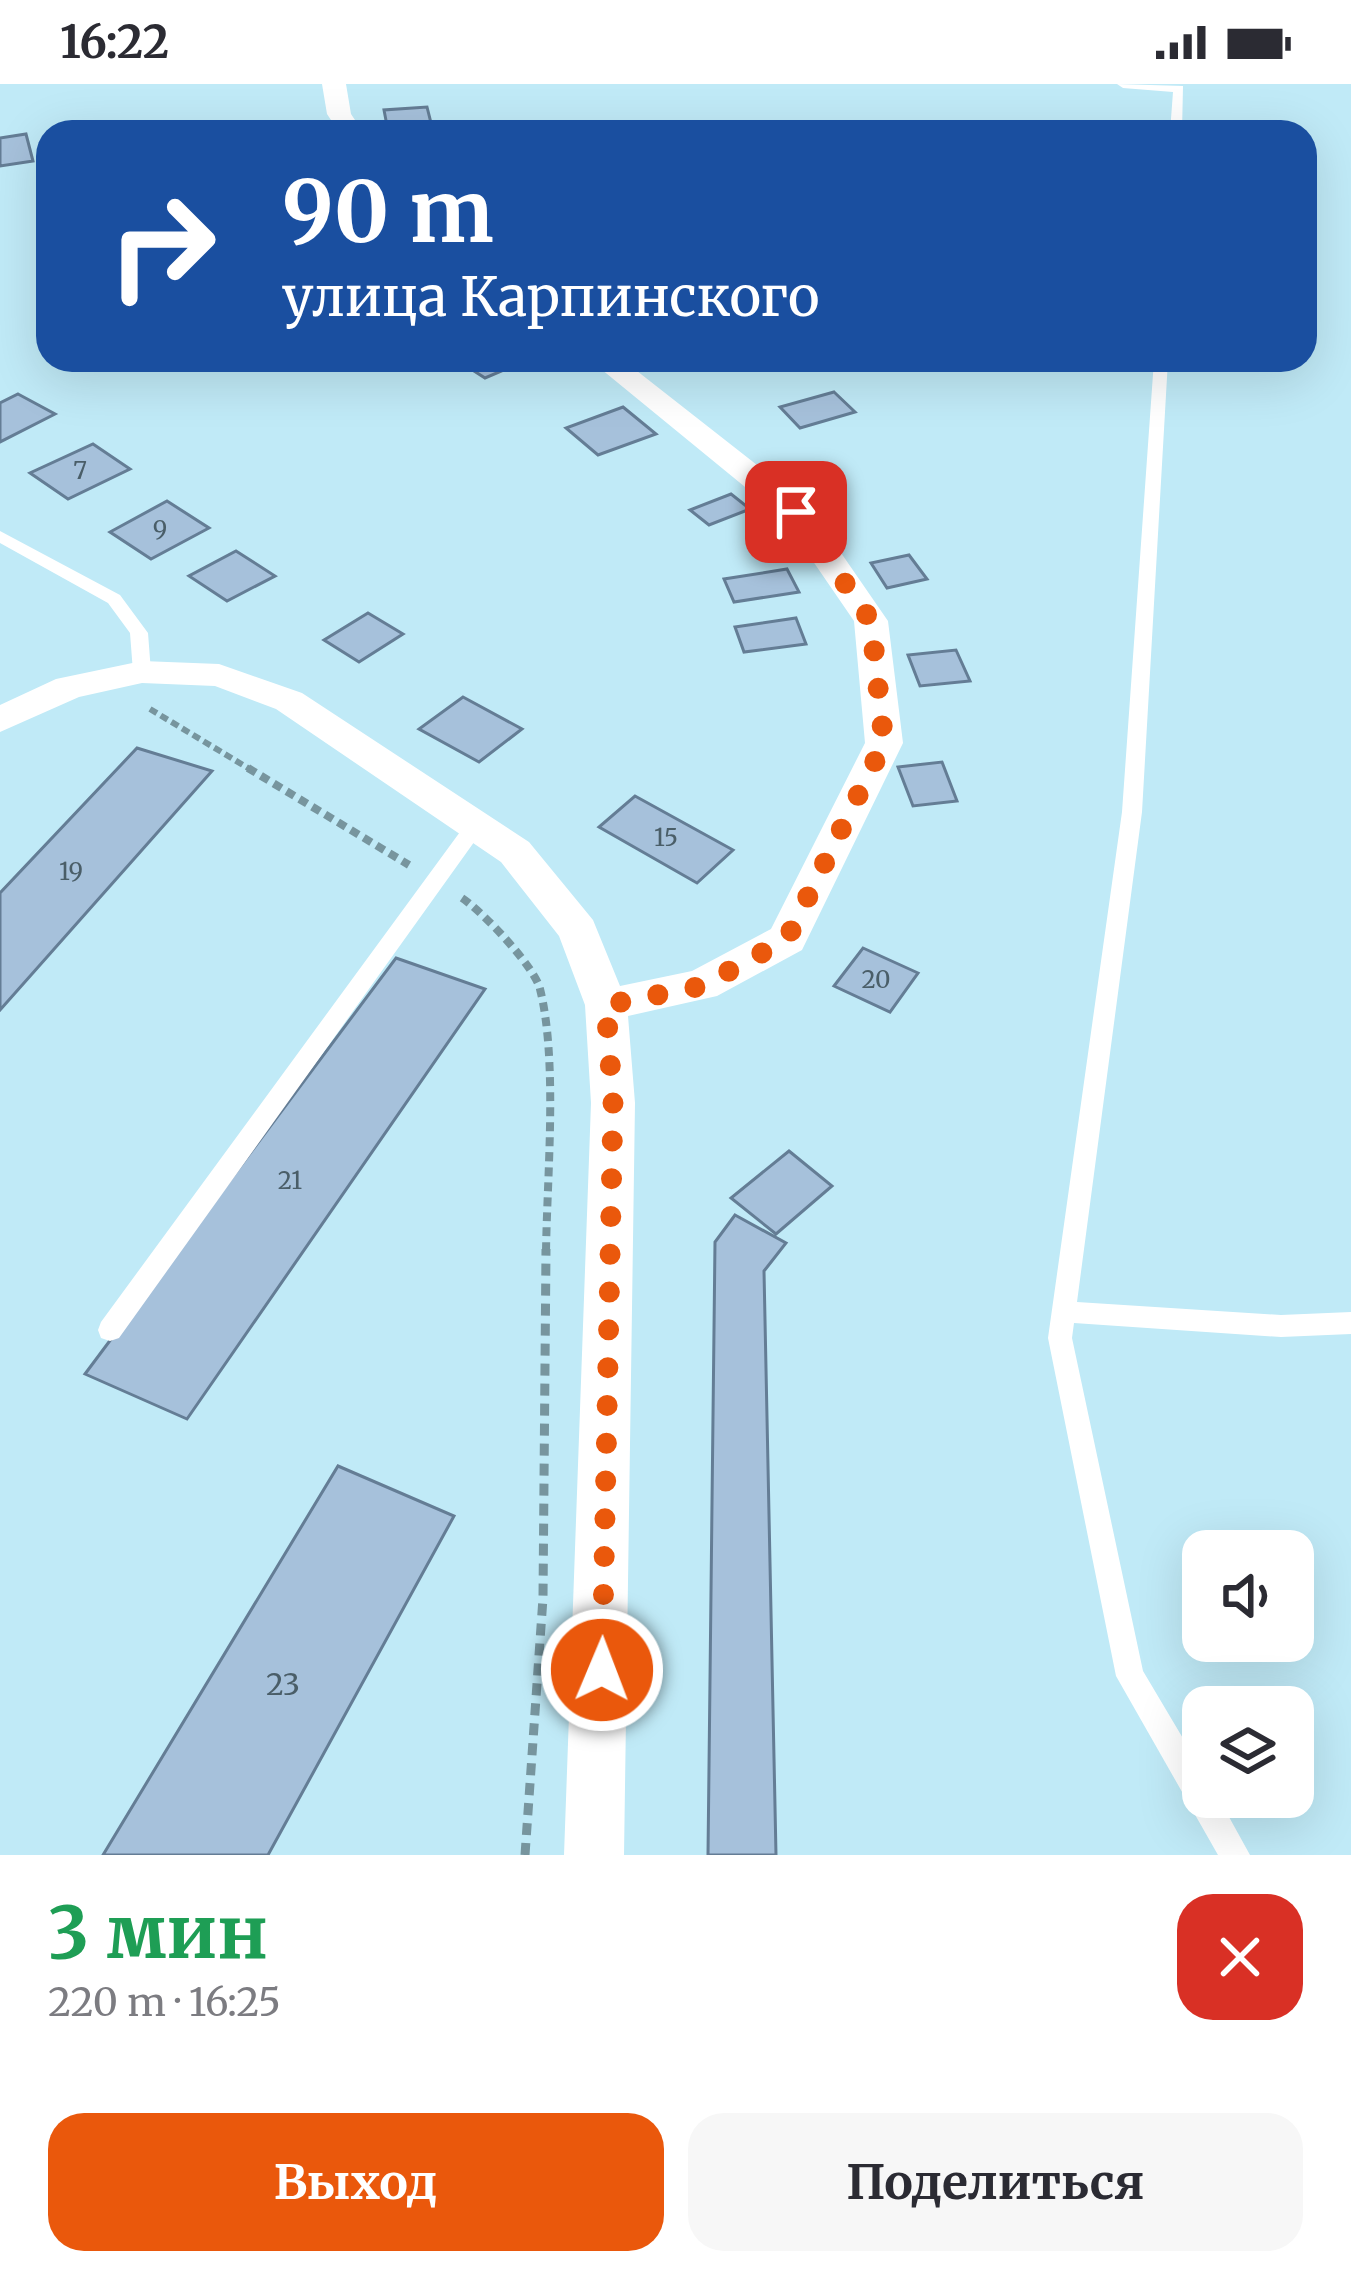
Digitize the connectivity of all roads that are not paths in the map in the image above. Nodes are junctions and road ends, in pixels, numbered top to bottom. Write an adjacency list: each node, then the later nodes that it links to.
1 (334, 84): 3 (street)
2 (1123, 84): 4 (lane)
3 (343, 120)
4 (1177, 120)
5 (620, 372): 11 (street)
6 (1160, 372): 12 (lane)
7 (0, 536): 8 (lane)
8 (142, 672): 9 (street); 10 (street)
9 (0, 720)
10 (475, 826): 11 (street); 14 (lane)
11 (606, 1005): 15 (street)
12 (1064, 1312): 13 (lane); 16 (lane)
13 (1351, 1323)
14 (110, 1330)
15 (594, 1855)
16 (1235, 1855)

